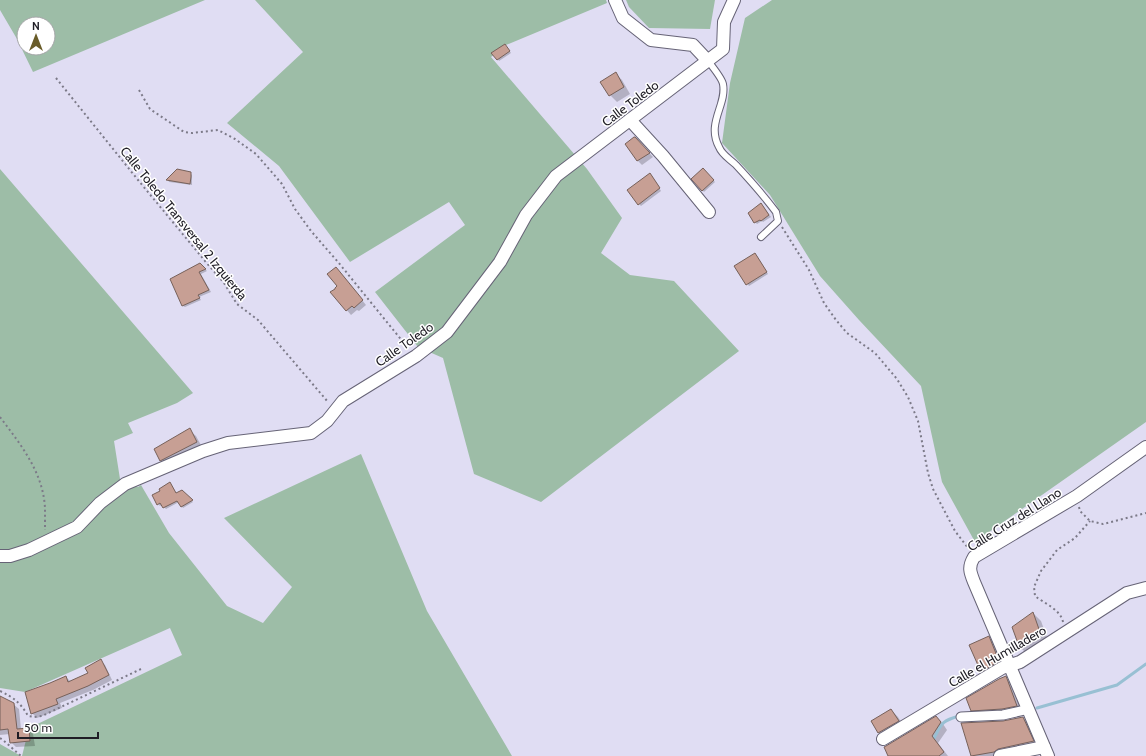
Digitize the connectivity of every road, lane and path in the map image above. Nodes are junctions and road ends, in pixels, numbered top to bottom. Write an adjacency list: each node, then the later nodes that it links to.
1 (615, 0): 3 (street)
2 (734, 0): 3 (street, Calle Toledo)
3 (708, 61): 6 (street, Calle Toledo); 8 (lane)
4 (56, 78): 11 (path, Calle Toledo Transversal 2 Izquierda)
5 (139, 90): 10 (path)
6 (630, 120): 7 (street); 10 (street, Calle Toledo)
7 (709, 212)
8 (778, 221): 9 (lane); 19 (path)
9 (761, 236)
10 (416, 356): 11 (street, Calle Toledo)
11 (335, 411): 17 (street, Calle Toledo)
12 (0, 417): 17 (path)
13 (1146, 447): 14 (street, Calle Cruz del Llano)
14 (1076, 496): 16 (path); 19 (street, Calle Cruz del Llano)
15 (1146, 513): 16 (path)
16 (1090, 521): 21 (path)
17 (44, 542): 18 (street, Calle Toledo)
18 (0, 556)
19 (974, 557): 22 (street, Calle Cruz del Llano)
20 (1146, 588): 21 (street, Calle el Humilladero)
21 (1063, 634): 22 (street, Calle el Humilladero)
22 (1010, 666): 25 (street, Calle Cruz del Llano); 28 (street, Calle el Humilladero)
23 (141, 669): 24 (path)
24 (0, 691)
25 (1029, 709): 26 (street); 29 (street, Calle Cruz del Llano)
26 (961, 717)
27 (0, 738): 30 (path)
28 (883, 739)
29 (1046, 751): 31 (street)
30 (22, 756)
31 (1000, 756)

